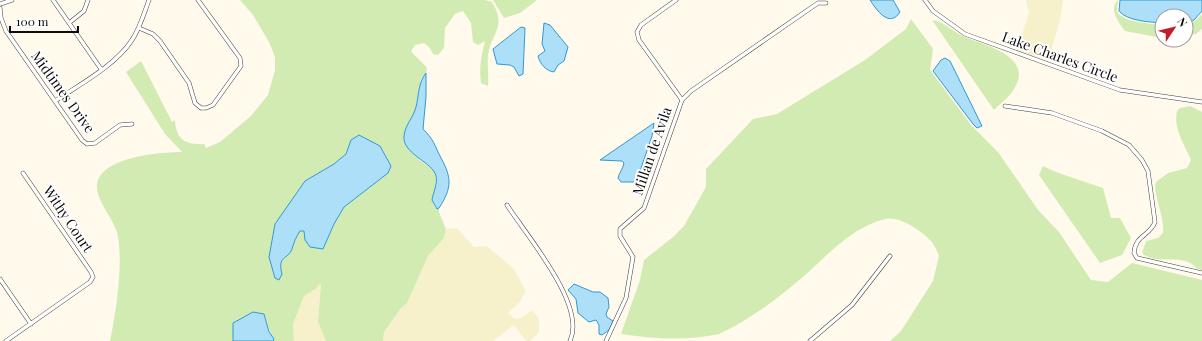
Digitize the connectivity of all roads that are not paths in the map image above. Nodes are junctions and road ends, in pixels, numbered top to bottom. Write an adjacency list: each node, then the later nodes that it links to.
1 (12, 0): 9 (street)
2 (53, 0): 11 (street)
3 (88, 0): 11 (street)
4 (149, 0): 12 (street)
5 (198, 0): 12 (street)
6 (676, 0): 14 (street)
7 (925, 0): 16 (street, Lake Charles Circle)
8 (826, 3): 14 (street, Millan de Avila)
9 (0, 4)
10 (0, 8): 15 (street, Midtimes Drive)
11 (69, 23): 13 (street)
12 (139, 28): 13 (street)
13 (101, 69): 15 (street)
14 (682, 100): 27 (street, Millan de Avila)
15 (55, 101): 18 (street, Midtimes Drive)
16 (1202, 102)
17 (1005, 106): 22 (street)
18 (132, 124)
19 (23, 173): 24 (street, Withy Court)
20 (507, 205): 26 (street)
21 (890, 256): 28 (street)
22 (1202, 273)
23 (0, 279): 24 (street)
24 (31, 324): 25 (street)
25 (6, 341)
26 (570, 341)
27 (606, 341)
28 (810, 341)

